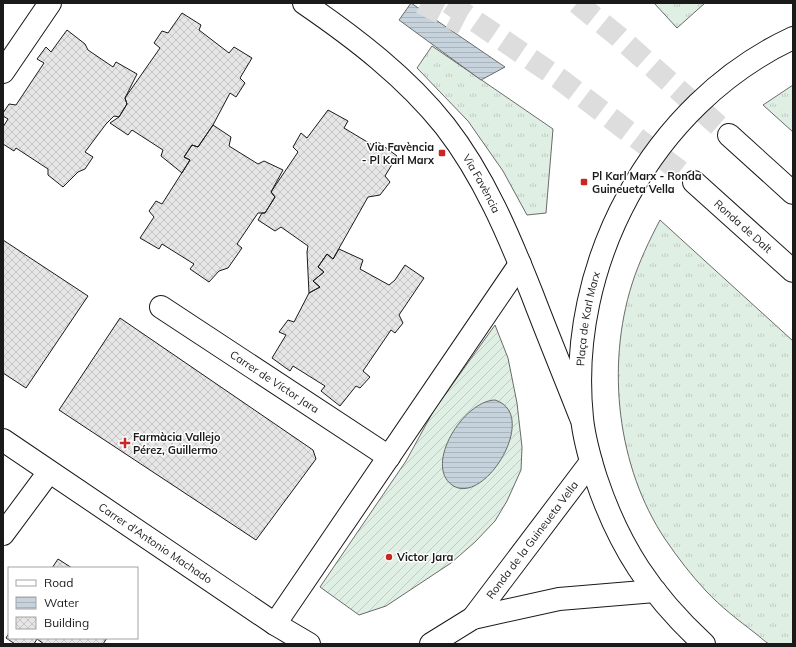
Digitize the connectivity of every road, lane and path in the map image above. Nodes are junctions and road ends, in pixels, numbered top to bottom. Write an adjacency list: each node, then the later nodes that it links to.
1 (50, 3): 4 (main road)
2 (304, 3): 8 (main road, Via Favència)
3 (792, 38): 11 (main road, Plaça de Karl Marx)
4 (3, 72)
5 (730, 135): 7 (main road)
6 (694, 182): 9 (main road, Ronda de Dalt)
7 (793, 193)
8 (520, 264): 11 (main road, Via Favència); 13 (main road)
9 (793, 271)
10 (161, 307): 13 (main road, Carrer de Víctor Jara)
11 (582, 419): 14 (main road, Plaça de Karl Marx)
12 (3, 440): 15 (main road, Carrer d'Antonio Machado)
13 (388, 457): 19 (main road)
14 (591, 462): 17 (main road, Plaça de Karl Marx); 18 (main road, Ronda de la Guineueta Vella)
15 (49, 472): 16 (main road); 19 (main road, Carrer d'Antonio Machado)
16 (3, 534)
17 (655, 592): 18 (main road, Ronda de la Guineueta Vella); 22 (main road, Plaça de Karl Marx)
18 (473, 618): 21 (main road, Ronda de la Guineueta Vella)
19 (276, 624): 20 (main road, Carrer d'Antonio Machado)
20 (309, 644)
21 (431, 644)
22 (704, 644)

